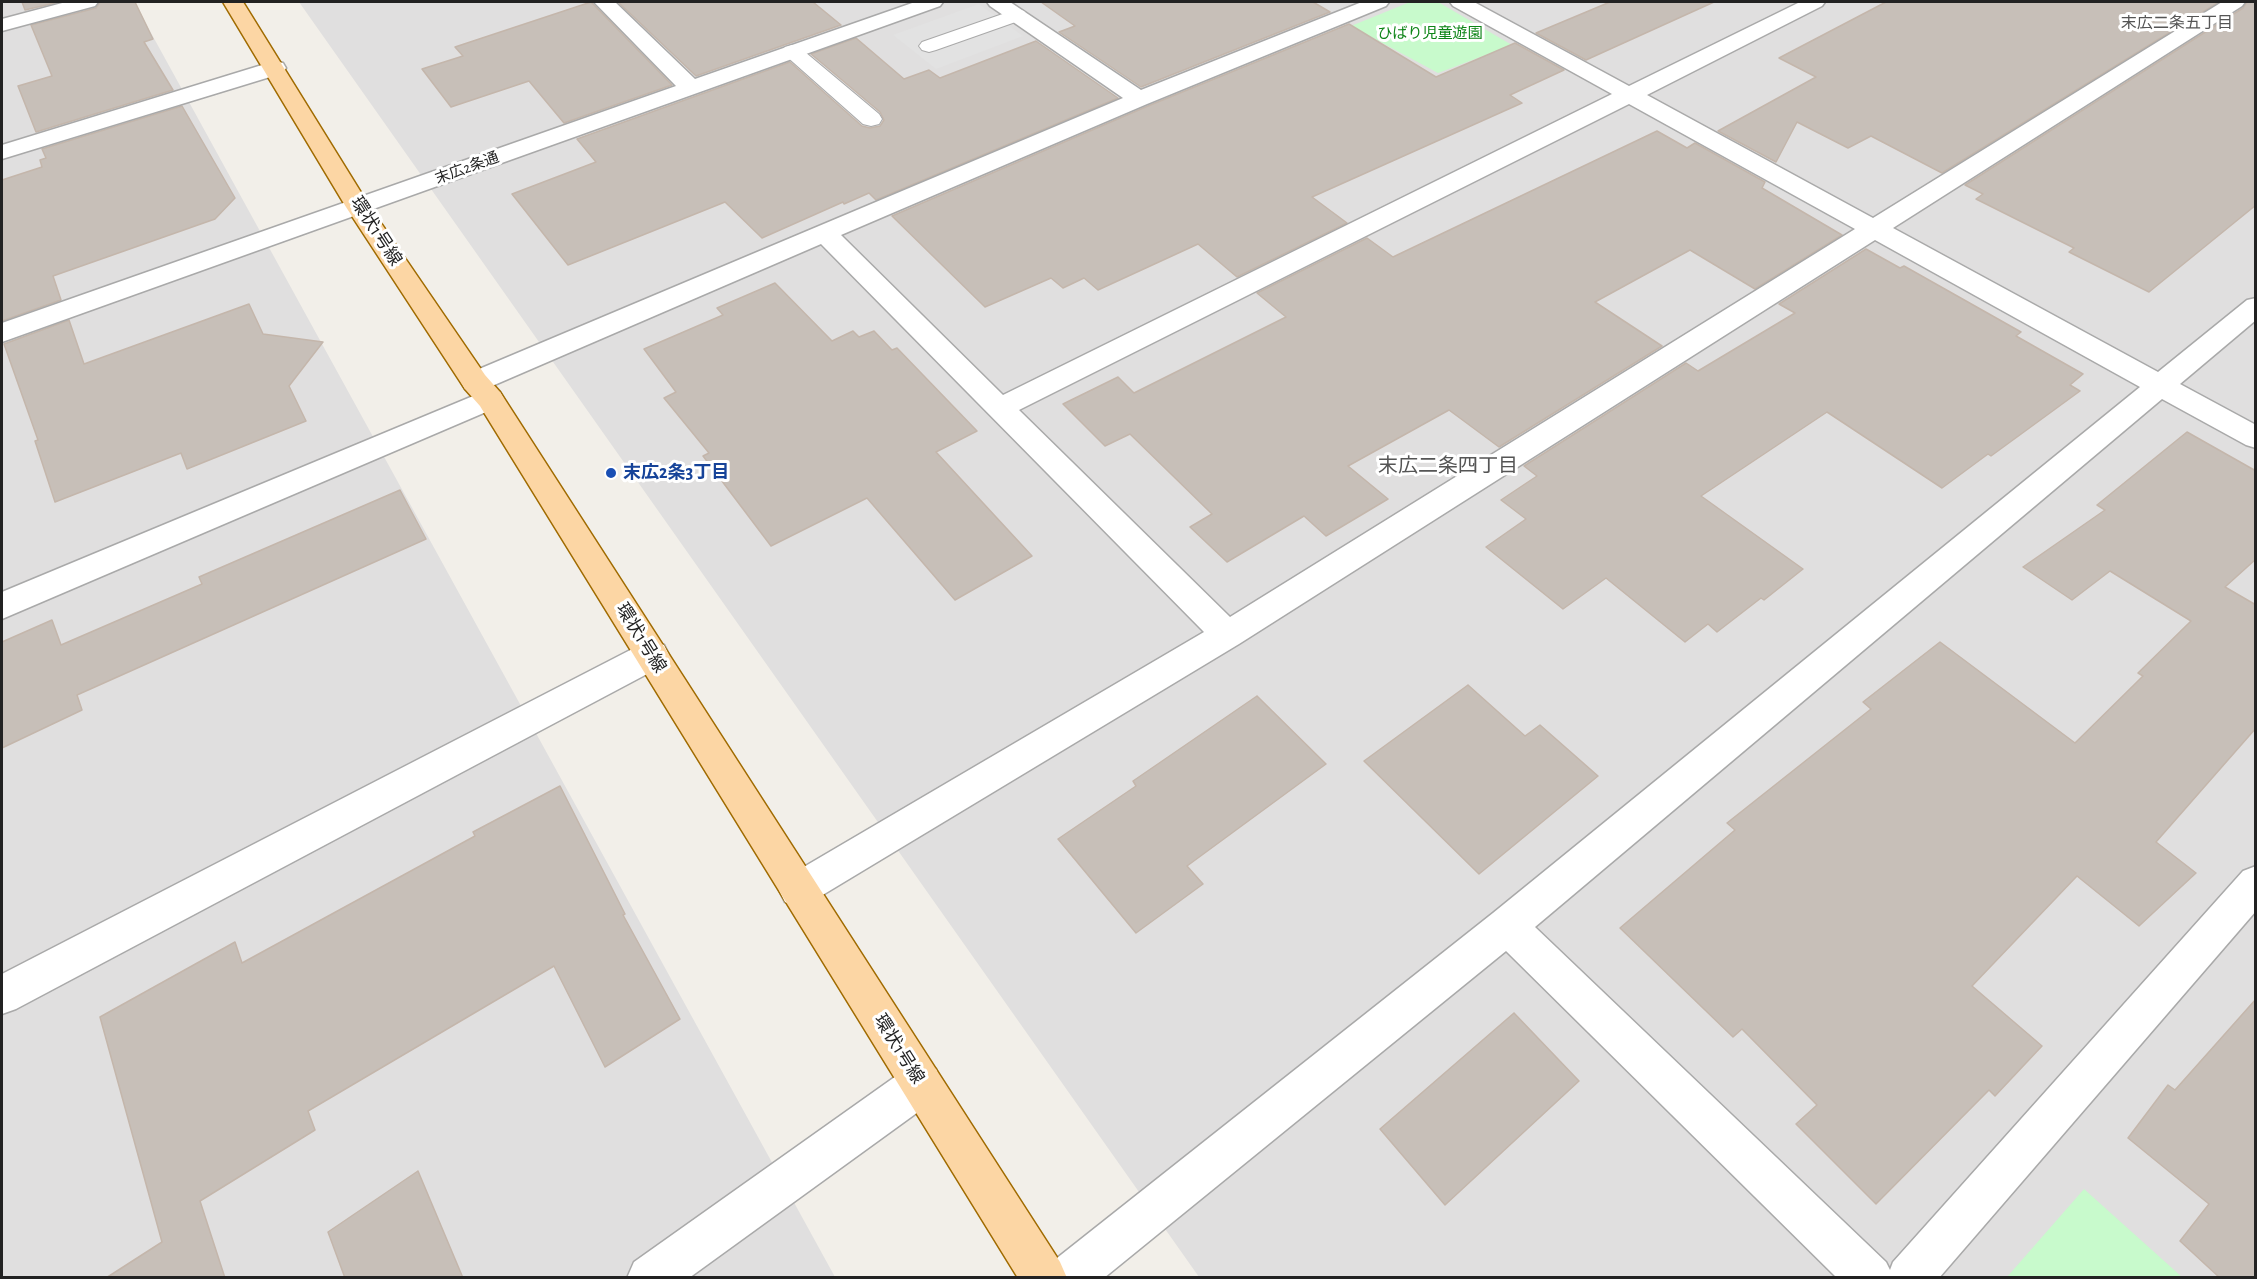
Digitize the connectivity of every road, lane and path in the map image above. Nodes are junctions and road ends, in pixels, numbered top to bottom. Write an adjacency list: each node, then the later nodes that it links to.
1 (88, 2): 11 (street)
2 (233, 2): 14 (main road, 環状1号線)
3 (604, 2): 15 (street)
4 (998, 2): 10 (street)
5 (1379, 2): 17 (street)
6 (1460, 2): 16 (street)
7 (1815, 2): 16 (street)
8 (2235, 2): 21 (street)
9 (916, 4): 13 (street, 末広2条通)
10 (1017, 15): 12 (lane); 17 (street)
11 (2, 25)
12 (929, 46)
13 (792, 51): 15 (street, 末広2条通); 18 (lane)
14 (275, 68): 19 (street); 20 (main road, 環状1号線)
15 (691, 88): 20 (street, 末広2条通)
16 (1630, 95): 21 (street); 27 (street)
17 (1138, 99): 22 (street)
18 (871, 118)
19 (2, 152)
20 (358, 207): 24 (street, 末広2条通); 26 (main road, 環状1号線)
21 (1876, 228): 25 (street); 30 (street)
22 (825, 234): 26 (street); 27 (street)
23 (2256, 306): 25 (street)
24 (2, 333)
25 (2160, 385): 28 (street); 34 (street)
26 (482, 390): 29 (street); 31 (main road, 環状1号線)
27 (1000, 408): 30 (street)
28 (2256, 438)
29 (2, 606)
30 (1227, 635): 33 (street)
31 (652, 655): 33 (main road, 環状1号線); 35 (street)
32 (2256, 883): 41 (street)
33 (798, 890): 36 (main road, 環状1号線)
34 (1507, 926): 39 (street); 40 (street)
35 (2, 995)
36 (921, 1084): 37 (street); 38 (main road, 環状1号線)
37 (650, 1278)
38 (1044, 1278)
39 (1068, 1278)
40 (1870, 1278)
41 (1909, 1278)

